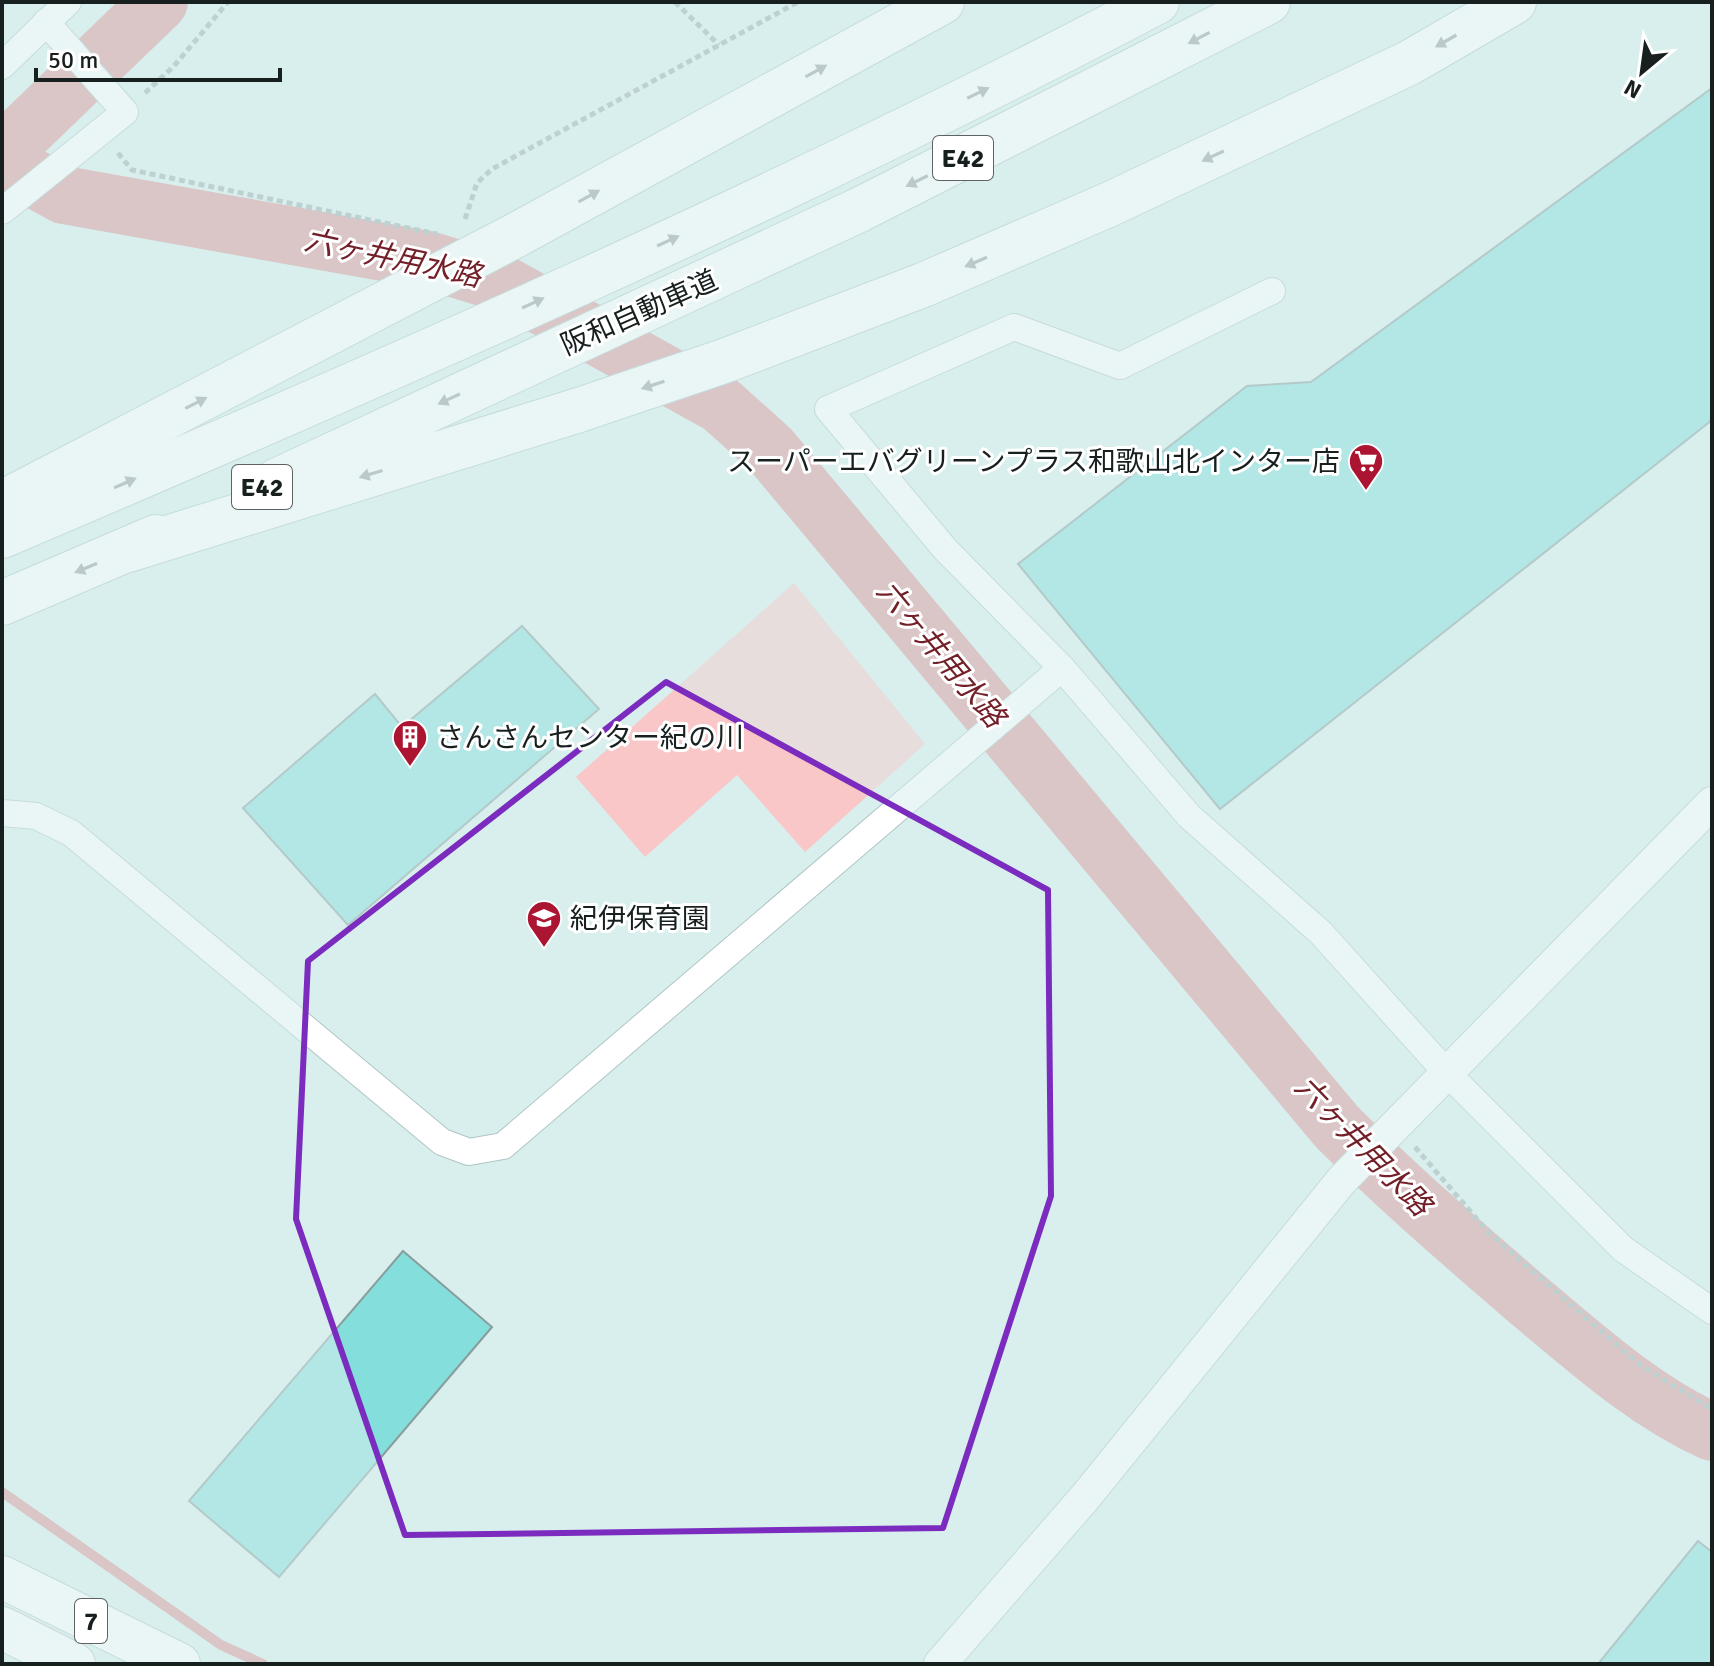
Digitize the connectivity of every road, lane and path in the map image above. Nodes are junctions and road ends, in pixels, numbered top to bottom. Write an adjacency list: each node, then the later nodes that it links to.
1 (68, 2): 9 (street)
2 (228, 2): 12 (path)
3 (675, 2): 10 (path)
4 (798, 2): 10 (path)
5 (942, 2): 18 (highway, one-way to 5)
6 (1157, 2): 19 (highway, 阪和自動車道 / E42, one-way to 6)
7 (1268, 2): 20 (highway, 阪和自動車道 / E42, one-way to 20)
8 (1514, 2): 20 (highway, one-way to 20)
9 (55, 31): 11 (street); 12 (street)
10 (719, 45): 15 (path)
11 (2, 66)
12 (122, 108): 13 (street)
13 (101, 132): 14 (street); 16 (path)
14 (3, 210)
15 (463, 224)
16 (443, 235)
17 (1272, 291): 22 (street)
18 (2, 503)
19 (2, 536)
20 (128, 550): 21 (highway, 阪和自動車道 / E42, one-way to 21)
21 (2, 603)
22 (1062, 668): 24 (street); 25 (street)
23 (1712, 803): 25 (street)
24 (2, 813)
25 (1446, 1072): 26 (street); 27 (street)
26 (1389, 1130): 28 (path); 33 (street)
27 (1712, 1311)
28 (1712, 1409)
29 (2, 1577): 32 (main road, 7)
30 (2, 1628): 31 (main road, 7)
31 (74, 1664)
32 (179, 1664)
33 (940, 1664)

